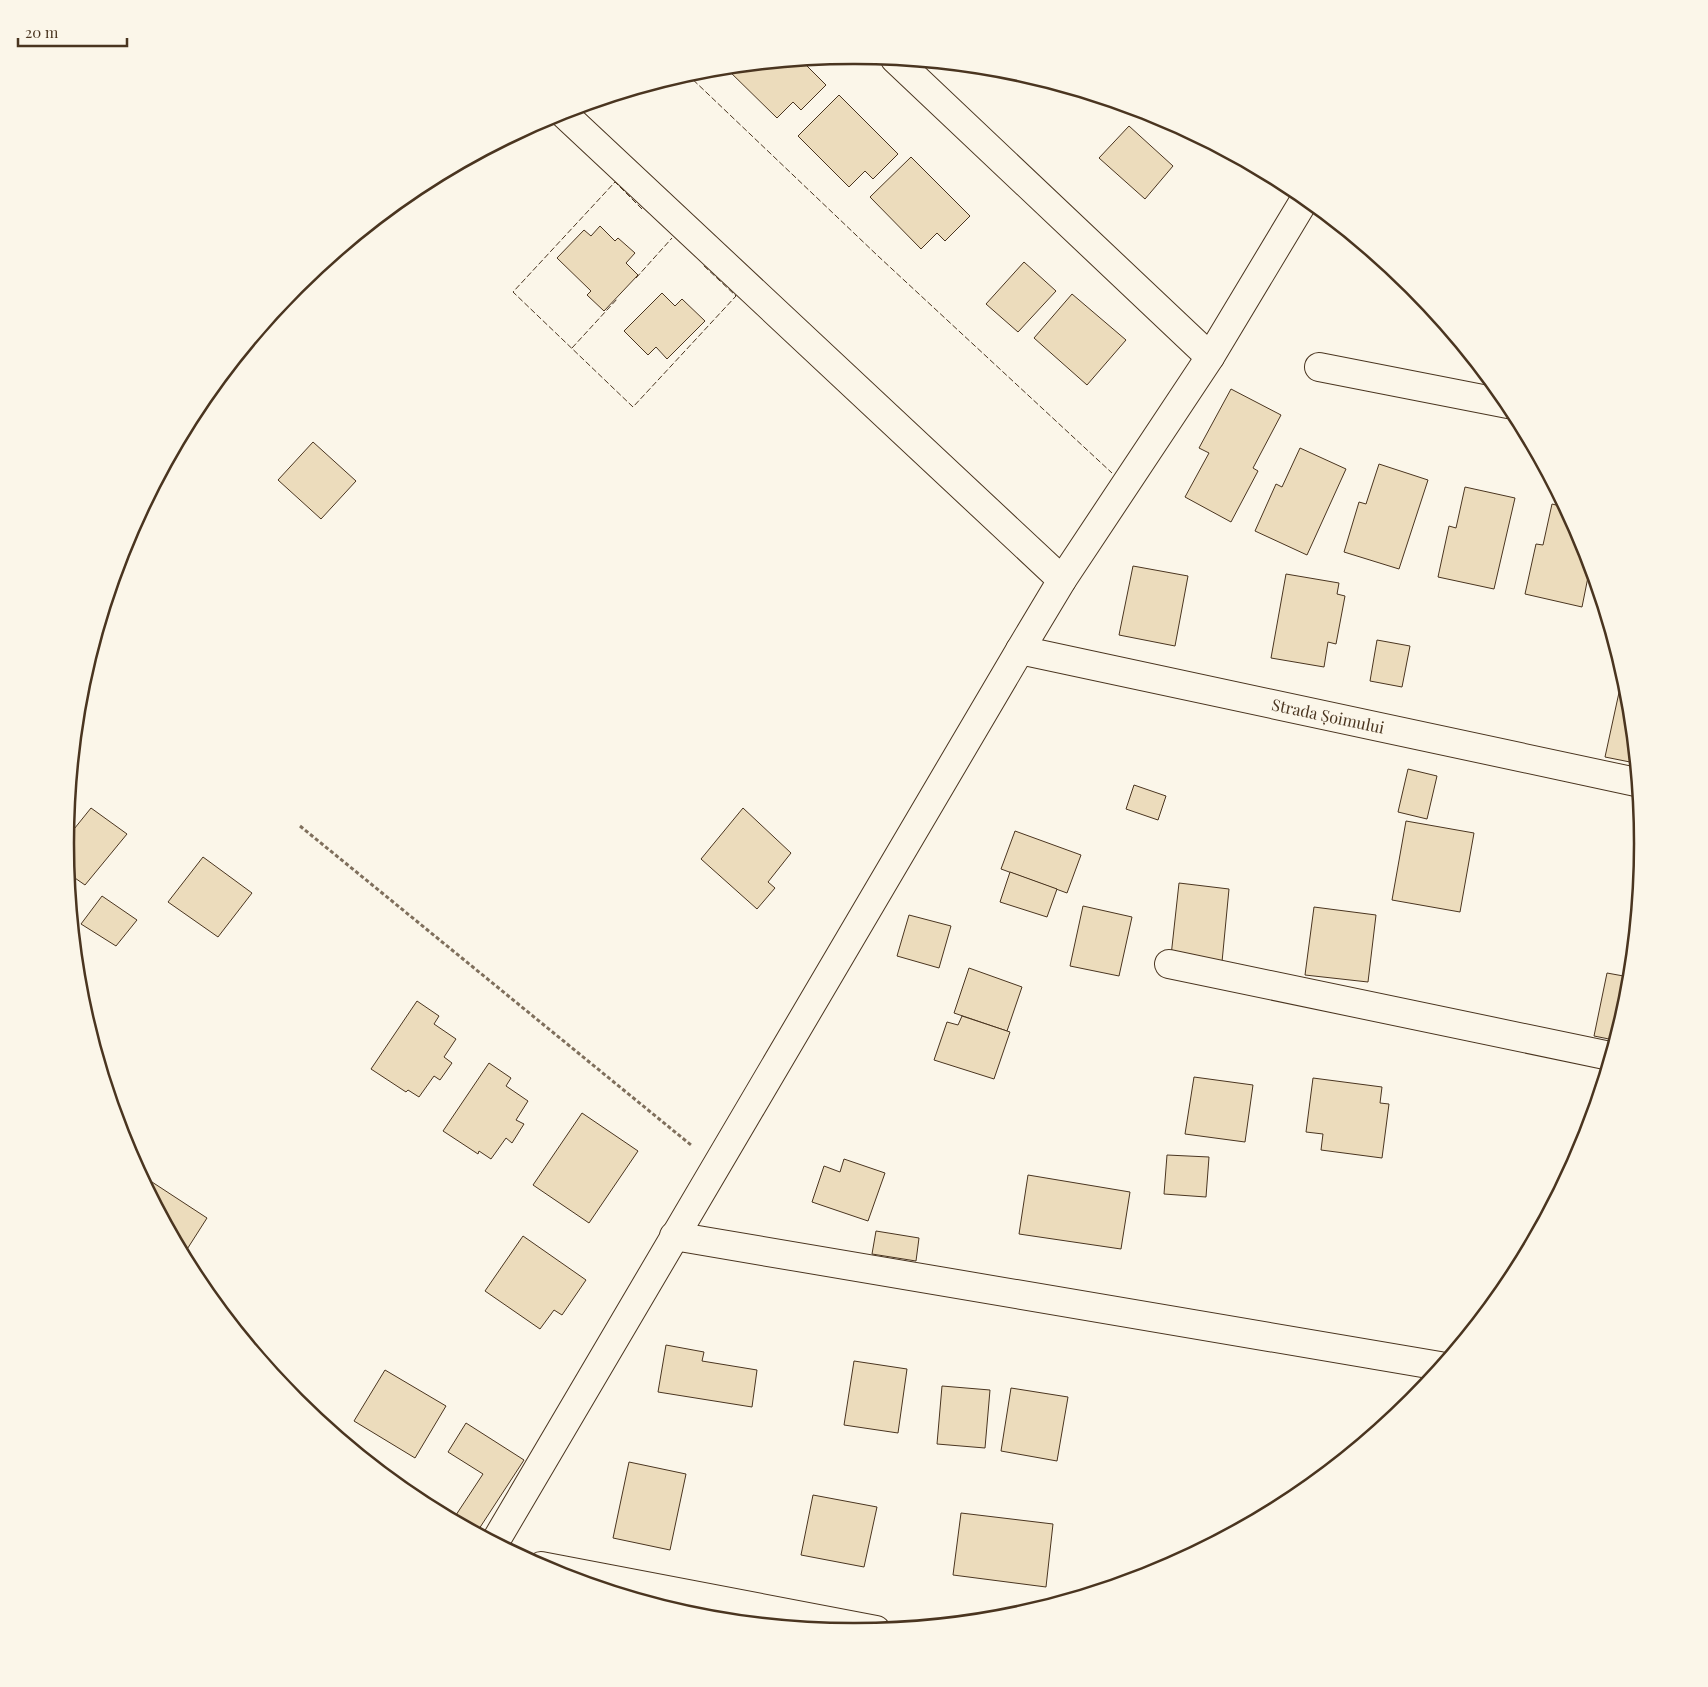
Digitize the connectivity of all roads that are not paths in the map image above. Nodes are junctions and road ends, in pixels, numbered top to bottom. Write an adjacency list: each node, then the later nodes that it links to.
1 (901, 65): 4 (street)
2 (569, 118): 7 (street)
3 (1301, 205): 4 (street)
4 (1210, 357): 7 (street)
5 (1319, 367): 6 (street)
6 (1496, 402)
7 (1062, 580): 8 (street)
8 (1020, 650): 9 (street, Strada Șoimului); 12 (street)
9 (1631, 781)
10 (1169, 964): 11 (street)
11 (1604, 1055)
12 (674, 1236): 13 (street); 14 (street)
13 (1433, 1365)
14 (499, 1537)
15 (581, 1574): 16 (street)
16 (838, 1623)

